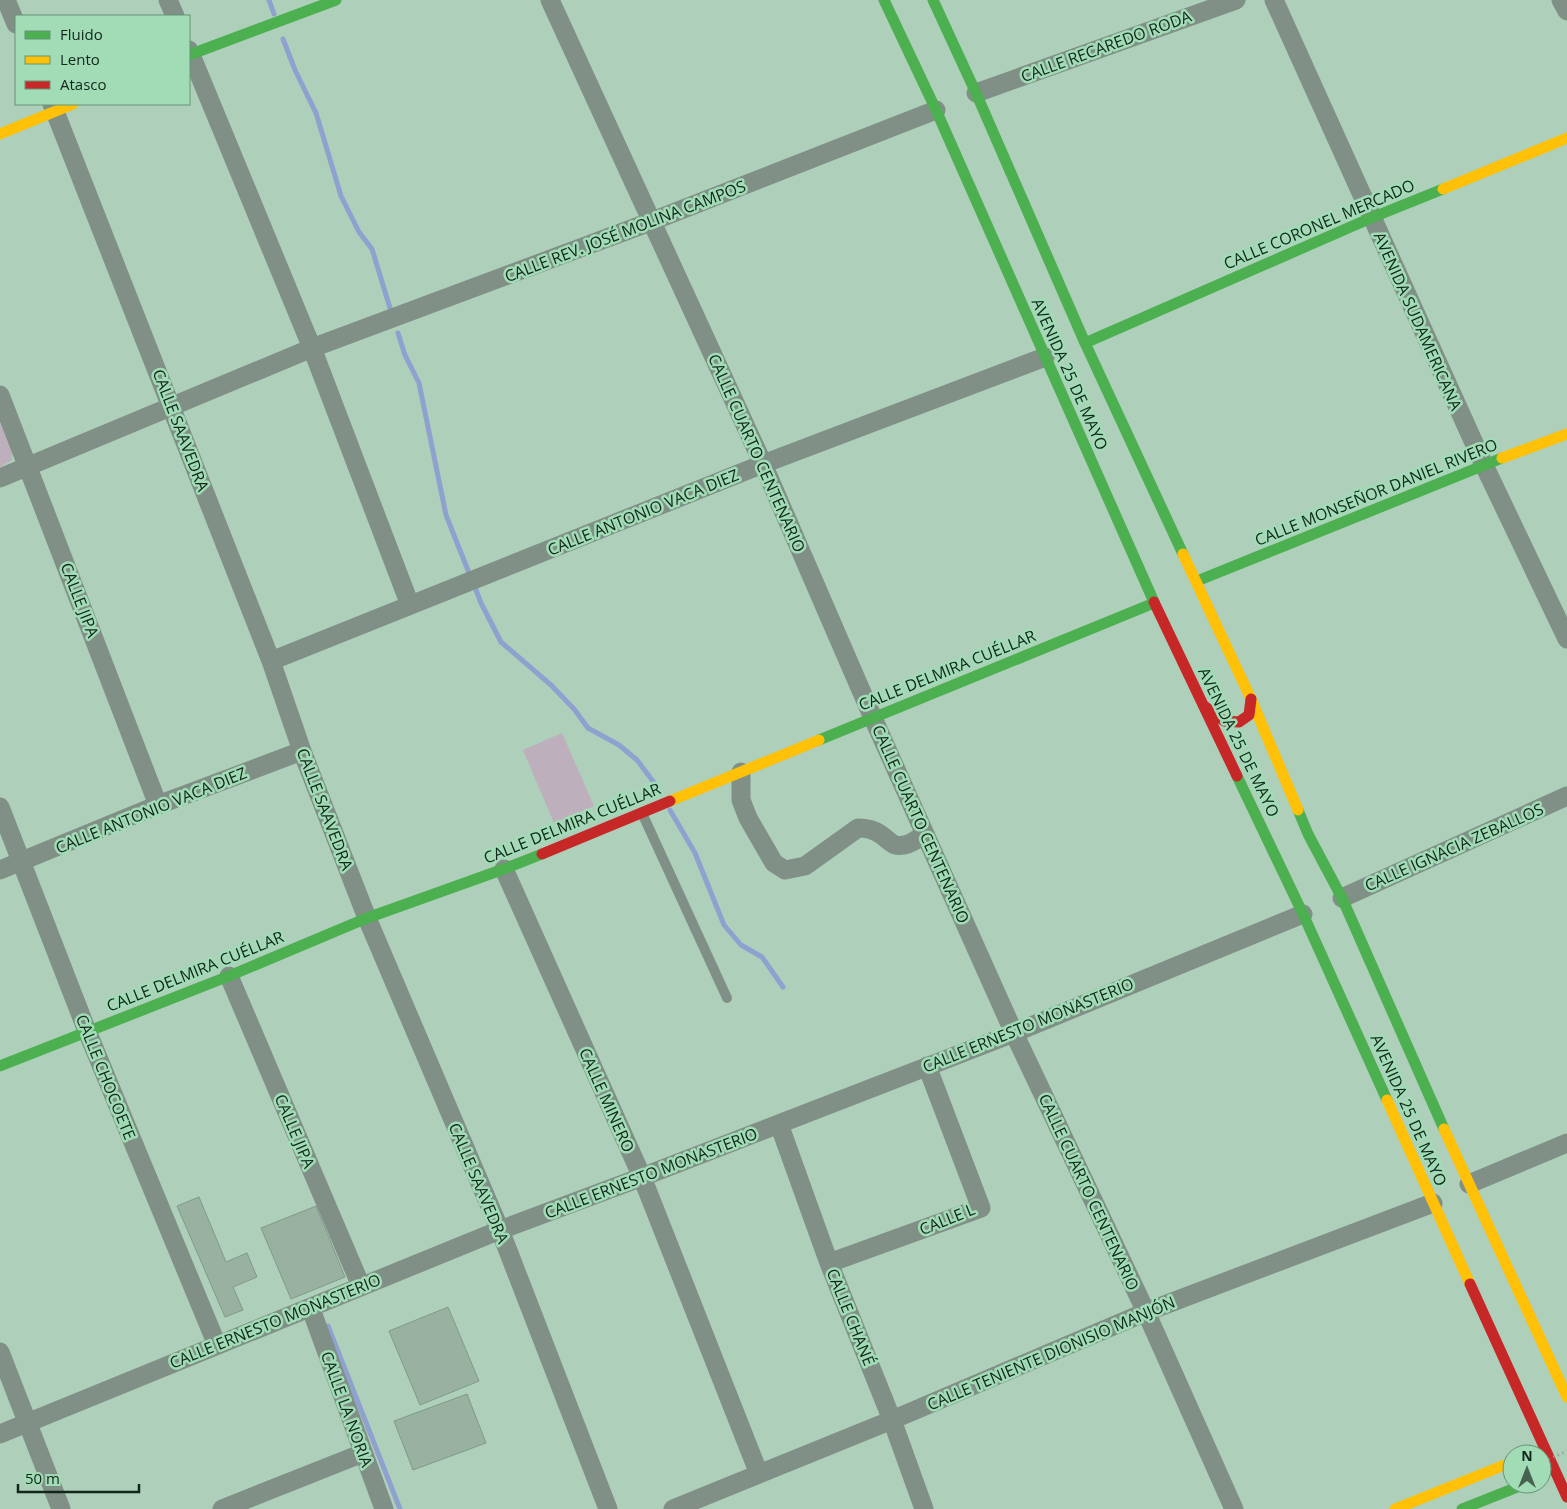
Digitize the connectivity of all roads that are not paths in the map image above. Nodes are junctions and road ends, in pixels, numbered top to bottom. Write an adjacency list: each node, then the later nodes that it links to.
1 (6, 0): 12 (street)
2 (168, 0): 11 (street)
3 (336, 0): 13 (main road)
4 (550, 0): 26 (street, CALLE CUARTO CENTENARIO)
5 (884, 0): 18 (main road, AVENIDA 25 DE MAYO)
6 (933, 0): 15 (main road, AVENIDA 25 DE MAYO)
7 (1236, 0): 15 (street, CALLE RECAREDO RODA)
8 (1274, 0): 25 (street, AVENIDA SUDAMERICANA)
9 (1561, 0): 10 (street)
10 (1567, 11)
11 (175, 15)
12 (15, 22)
13 (190, 53)
14 (190, 55): 32 (street)
15 (976, 93): 21 (main road, AVENIDA 25 DE MAYO)
16 (68, 105): 17 (main road)
17 (54, 108): 19 (main road); 35 (street, CALLE SAAVEDRA)
18 (936, 110): 22 (main road, AVENIDA 25 DE MAYO); 26 (street, CALLE REV. JOSÉ MOLINA CAMPOS)
19 (0, 134)
20 (1567, 138): 25 (main road, CALLE CORONEL MERCADO)
21 (1014, 179): 23 (main road); 29 (main road, AVENIDA 25 DE MAYO)
22 (974, 197): 24 (main road); 30 (main road, AVENIDA 25 DE MAYO)
23 (1006, 198)
24 (990, 202)
25 (1371, 218): 31 (main road, CALLE CORONEL MERCADO); 38 (street, AVENIDA SUDAMERICANA)
26 (650, 222): 32 (street, CALLE REV. JOSÉ MOLINA CAMPOS); 37 (street, CALLE CUARTO CENTENARIO)
27 (1020, 225): 29 (main road)
28 (1003, 233): 30 (main road)
29 (1039, 236): 31 (main road, AVENIDA 25 DE MAYO)
30 (996, 246): 33 (main road, AVENIDA 25 DE MAYO)
31 (1085, 343): 41 (main road, AVENIDA 25 DE MAYO)
32 (312, 348): 35 (street, CALLE REV. JOSÉ MOLINA CAMPOS); 43 (street)
33 (1045, 357): 37 (street, CALLE ANTONIO VACA DIEZ); 42 (main road, AVENIDA 25 DE MAYO)
34 (0, 396): 39 (street, CALLE JIPA)
35 (172, 407): 39 (street, CALLE REV. JOSÉ MOLINA CAMPOS); 45 (street, CALLE SAAVEDRA)
36 (1567, 434): 38 (main road, CALLE MONSEÑOR DANIEL RIVERO)
37 (763, 464): 43 (street, CALLE ANTONIO VACA DIEZ); 48 (street, CALLE CUARTO CENTENARIO)
38 (1484, 465): 41 (main road, CALLE MONSEÑOR DANIEL RIVERO); 44 (street, AVENIDA SUDAMERICANA)
39 (28, 467): 40 (street, CALLE REV. JOSÉ MOLINA CAMPOS); 55 (street, CALLE JIPA)
40 (0, 478)
41 (1197, 581): 46 (main road, AVENIDA 25 DE MAYO)
42 (1154, 603): 47 (main road, AVENIDA 25 DE MAYO); 48 (main road, CALLE DELMIRA CUÉLLAR)
43 (410, 605): 45 (street, CALLE ANTONIO VACA DIEZ)
44 (1567, 639)
45 (271, 661): 49 (street, CALLE SAAVEDRA)
46 (1251, 699): 47 (main road); 59 (main road, AVENIDA 25 DE MAYO)
47 (1203, 706): 53 (main road, AVENIDA 25 DE MAYO)
48 (873, 718): 50 (main road, CALLE DELMIRA CUÉLLAR); 58 (street, CALLE CUARTO CENTENARIO)
49 (302, 751): 55 (street, CALLE ANTONIO VACA DIEZ); 65 (street, CALLE SAAVEDRA)
50 (741, 772): 57 (main road, CALLE DELMIRA CUÉLLAR); 58 (street)
51 (1244, 772): 53 (main road)
52 (1270, 776): 59 (main road)
53 (1242, 786): 64 (main road, AVENIDA 25 DE MAYO)
54 (1567, 796): 63 (street, CALLE IGNACIA ZEBALLOS)
55 (158, 805): 60 (street, CALLE ANTONIO VACA DIEZ)
56 (0, 807): 60 (street, CALLE CHOCOETE)
57 (642, 812): 61 (main road, CALLE DELMIRA CUÉLLAR); 67 (lane)
58 (925, 834): 69 (street, CALLE CUARTO CENTENARIO)
59 (1308, 834): 63 (main road, AVENIDA 25 DE MAYO)
60 (21, 862): 62 (street, CALLE ANTONIO VACA DIEZ); 68 (street, CALLE CHOCOETE)
61 (504, 869): 65 (main road, CALLE DELMIRA CUÉLLAR); 74 (street, CALLE MINERO)
62 (0, 870)
63 (1342, 898): 75 (main road, AVENIDA 25 DE MAYO)
64 (1303, 914): 69 (street, CALLE ERNESTO MONASTERIO); 76 (main road, AVENIDA 25 DE MAYO)
65 (367, 918): 66 (main road, CALLE DELMIRA CUÉLLAR); 77 (street, CALLE SAAVEDRA)
66 (229, 976): 68 (main road, CALLE DELMIRA CUÉLLAR); 80 (street, CALLE JIPA)
67 (727, 998)
68 (87, 1031): 70 (main road, CALLE DELMIRA CUÉLLAR); 86 (street, CALLE CHOCOETE)
69 (1014, 1033): 71 (street, CALLE ERNESTO MONASTERIO); 83 (street, CALLE CUARTO CENTENARIO)
70 (0, 1066)
71 (927, 1066): 72 (street, CALLE ERNESTO MONASTERIO); 79 (street, CALLE L)
72 (779, 1124): 74 (street, CALLE ERNESTO MONASTERIO); 79 (street, CALLE CHANÉ)
73 (1567, 1143): 75 (street)
74 (642, 1178): 77 (street, CALLE ERNESTO MONASTERIO); 99 (street, CALLE MINERO)
75 (1469, 1184): 89 (main road, AVENIDA 25 DE MAYO)
76 (1433, 1203): 78 (main road, AVENIDA 25 DE MAYO); 83 (street, CALLE TENIENTE DIONISIO MANJÓN)
77 (500, 1230): 80 (street, CALLE ERNESTO MONASTERIO); 105 (street, CALLE SAAVEDRA)
78 (1450, 1241): 81 (main road); 85 (main road, AVENIDA 25 DE MAYO)
79 (830, 1263): 90 (street, CALLE CHANÉ)
80 (361, 1286): 82 (street, CALLE ERNESTO MONASTERIO)
81 (1486, 1296)
82 (311, 1308): 86 (street, CALLE ERNESTO MONASTERIO); 94 (street, CALLE LA NORIA)
83 (1146, 1312): 90 (street, CALLE TENIENTE DIONISIO MANJÓN); 108 (street, CALLE CUARTO CENTENARIO)
84 (1507, 1332): 85 (main road)
85 (1494, 1336): 93 (main road, AVENIDA 25 DE MAYO)
86 (217, 1344): 91 (street, CALLE ERNESTO MONASTERIO)
87 (0, 1352): 91 (street)
88 (1540, 1364): 89 (main road)
89 (1567, 1396)
90 (892, 1420): 99 (street, CALLE TENIENTE DIONISIO MANJÓN); 107 (street, CALLE CHANÉ)
91 (28, 1423): 92 (street, CALLE ERNESTO MONASTERIO); 102 (street)
92 (0, 1434)
93 (1543, 1444)
94 (363, 1453): 103 (street); 104 (street, CALLE LA NORIA)
95 (1552, 1465): 97 (main road, AVENIDA 25 DE MAYO)
96 (1502, 1466): 109 (main road)
97 (1555, 1472): 98 (main road); 101 (main road, AVENIDA 25 DE MAYO)
98 (1552, 1473)
99 (759, 1474): 106 (street, CALLE TENIENTE DIONISIO MANJÓN)
100 (1502, 1493): 110 (main road)
101 (1567, 1497)
102 (61, 1509)
103 (222, 1509)
104 (384, 1509)
105 (608, 1509)
106 (672, 1509)
107 (924, 1509)
108 (1234, 1509)
109 (1395, 1509)
110 (1462, 1509)

